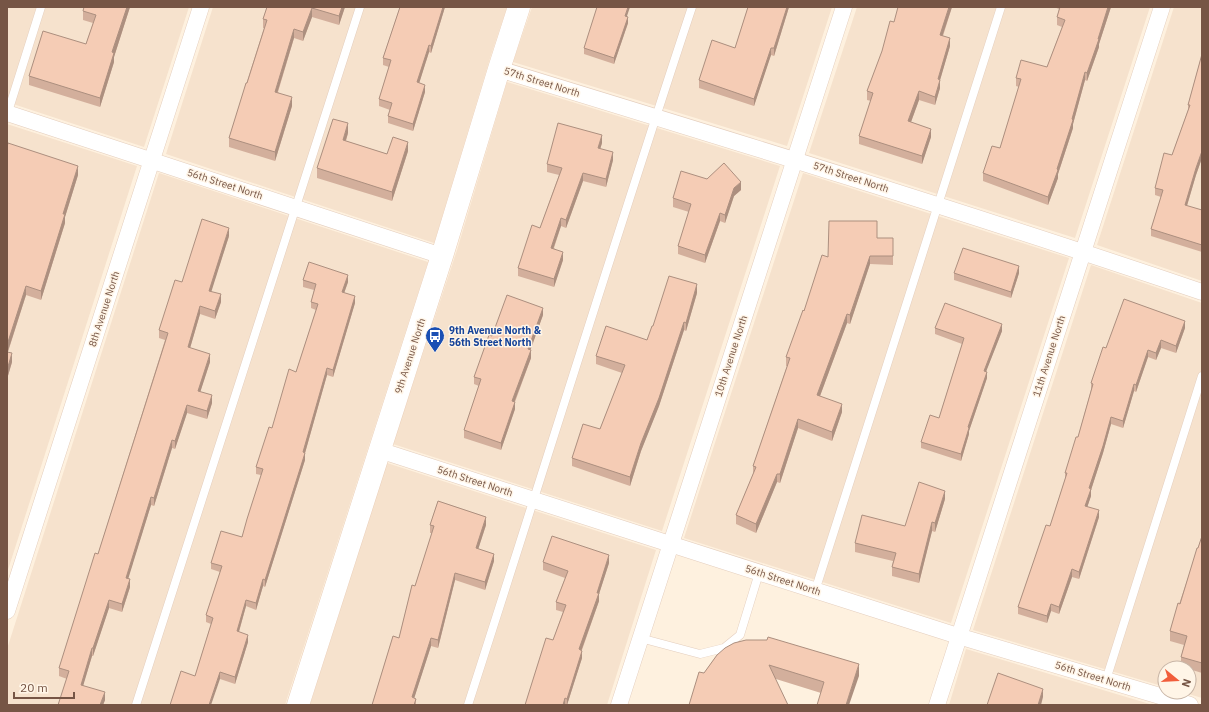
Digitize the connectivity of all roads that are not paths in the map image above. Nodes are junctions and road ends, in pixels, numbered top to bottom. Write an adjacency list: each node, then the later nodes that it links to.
1 (41, 7): 10 (lane)
2 (201, 7): 13 (street, 8th Avenue North)
3 (360, 7): 15 (lane)
4 (519, 7): 9 (street, 9th Avenue North)
5 (692, 7): 11 (lane)
6 (844, 7): 12 (street, 10th Avenue North)
7 (1001, 7): 14 (lane)
8 (1162, 7): 16 (street, 11th Avenue North)
9 (499, 68): 11 (street, 57th Street North); 17 (street, 9th Avenue North)
10 (7, 114): 13 (street, 56th Street North)
11 (656, 117): 12 (street, 57th Street North); 21 (lane)
12 (795, 159): 14 (street, 57th Street North); 22 (street, 10th Avenue North)
13 (151, 160): 15 (street, 56th Street North); 25 (street, 8th Avenue North)
14 (938, 205): 16 (street, 57th Street North); 24 (lane)
15 (296, 208): 17 (street, 56th Street North); 29 (lane)
16 (1083, 251): 18 (street, 57th Street North); 26 (street, 11th Avenue North)
17 (442, 256): 20 (street, 9th Avenue North)
18 (1202, 292)
19 (1202, 376): 28 (lane)
20 (379, 450): 21 (street, 56th Street North); 30 (street, 9th Avenue North)
21 (534, 500): 22 (street, 56th Street North); 31 (lane)
22 (670, 544): 23 (street, 56th Street North); 27 (street, 10th Avenue North)
23 (759, 573): 24 (street, 56th Street North); 27 (lane)
24 (815, 590): 26 (street, 56th Street North)
25 (7, 611)
26 (958, 636): 28 (street, 56th Street North); 33 (street, 11th Avenue North)
27 (640, 638): 32 (street, 10th Avenue North)
28 (1106, 680): 34 (street, 56th Street North)
29 (136, 705)
30 (298, 705)
31 (468, 705)
32 (619, 705)
33 (937, 705)
34 (1190, 705)

